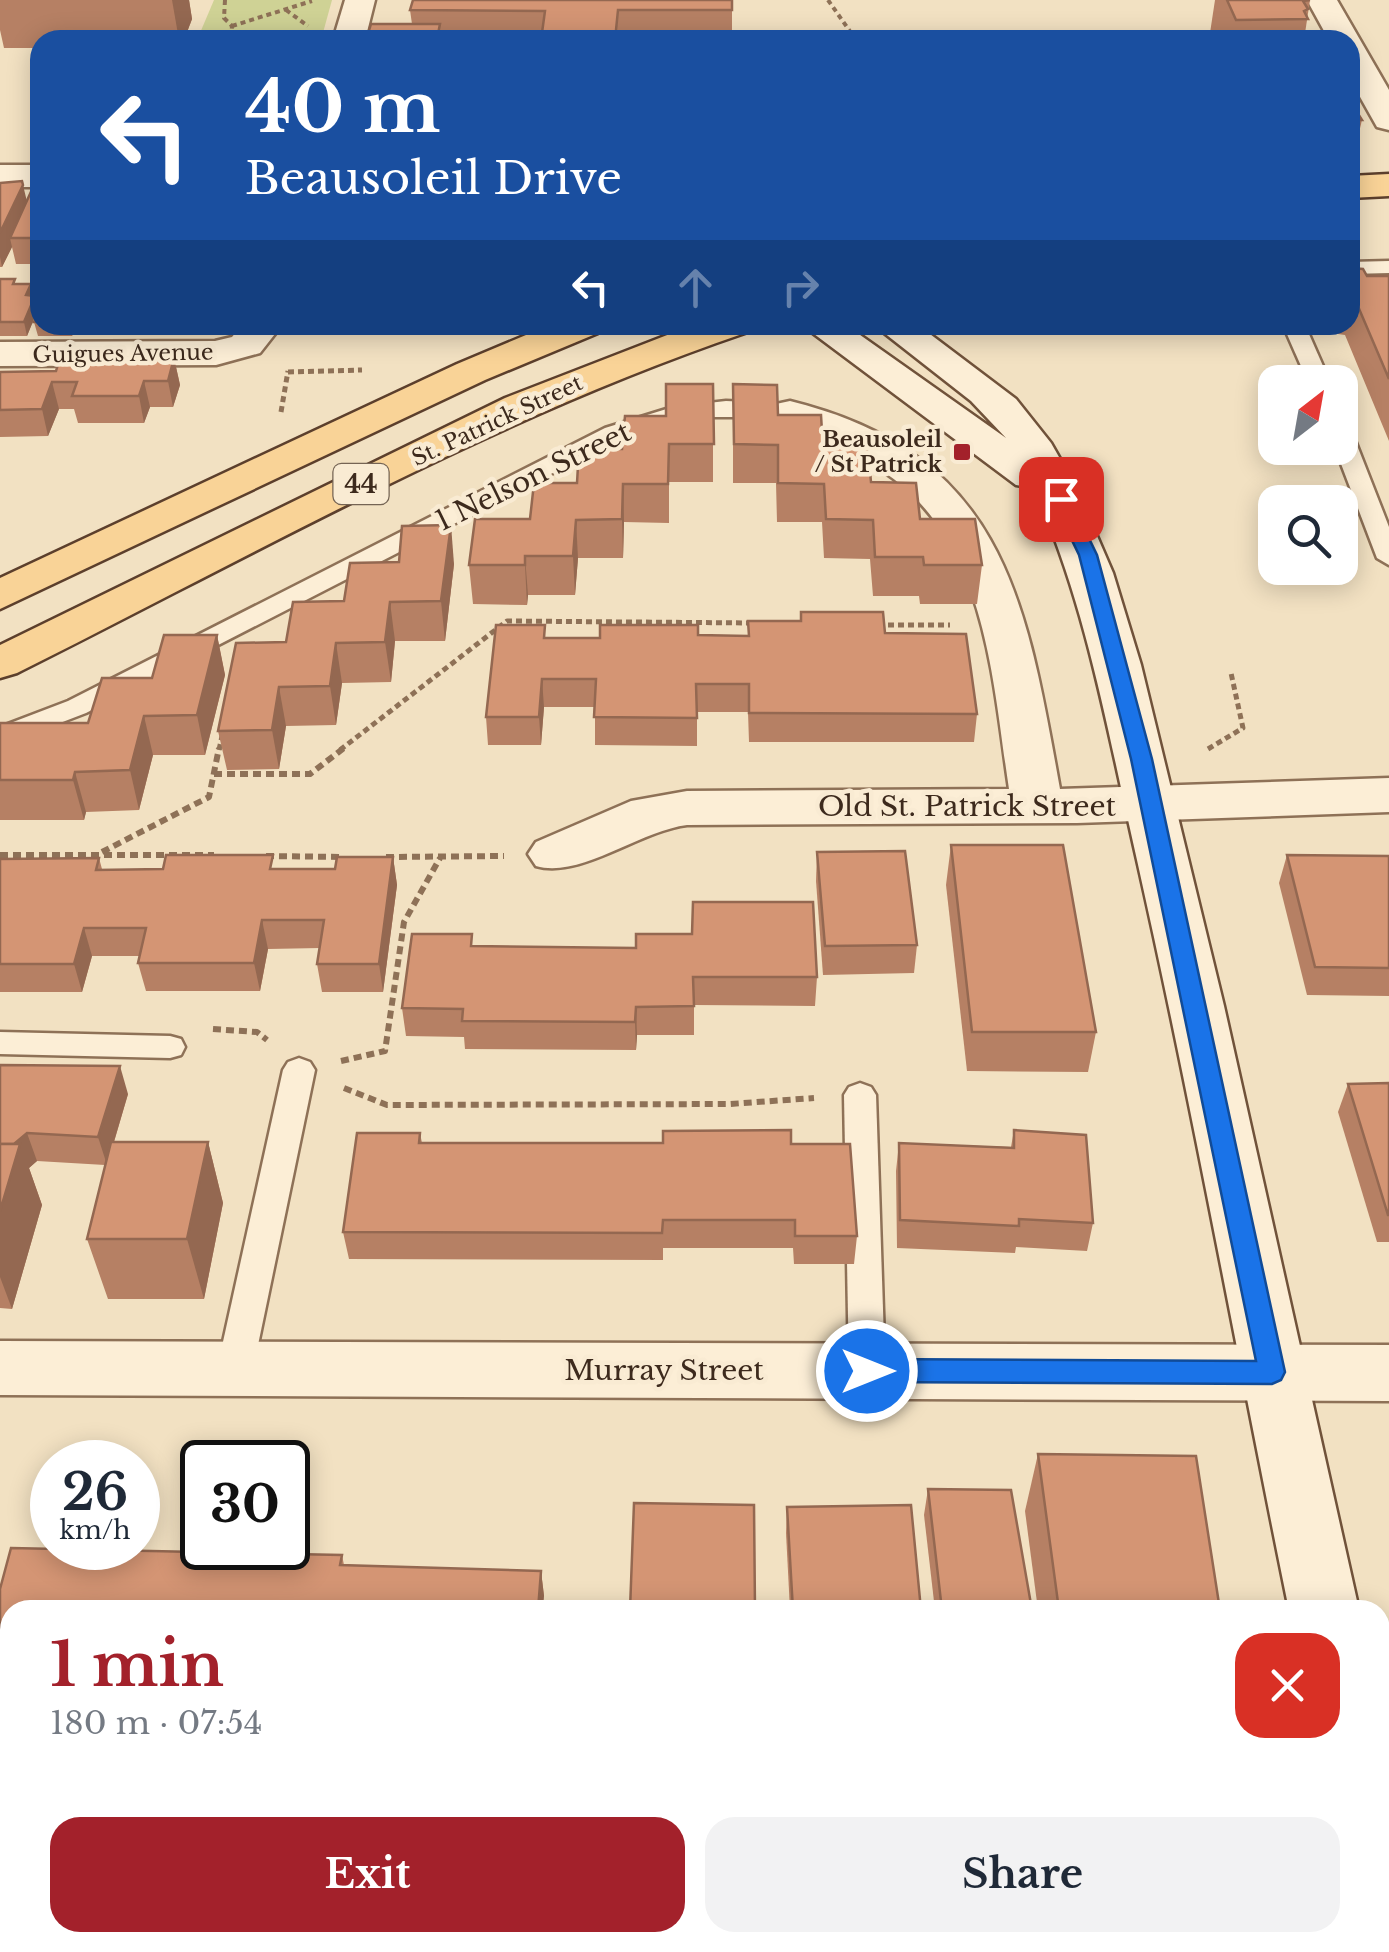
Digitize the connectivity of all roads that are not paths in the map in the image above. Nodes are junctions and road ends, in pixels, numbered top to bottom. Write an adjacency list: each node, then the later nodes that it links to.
1 (360, 0): 3 (street)
2 (1322, 0): 4 (street)
3 (351, 30)
4 (1339, 30)
5 (1360, 67): 6 (street)
6 (1389, 120)
7 (0, 176): 8 (street)
8 (30, 176)
9 (1389, 186): 10 (main road)
10 (1360, 187)
11 (1389, 220): 12 (main road)
12 (1360, 221)
13 (1389, 267): 14 (lane)
14 (1360, 268)
15 (254, 335): 21 (street, Guigues Avenue)
16 (560, 335): 27 (main road, St. Patrick Street / 44)
17 (703, 335): 28 (main road, St. Patrick Street / 44)
18 (835, 335): 25 (street)
19 (907, 335): 25 (street)
20 (1298, 335): 22 (lane)
21 (0, 354)
22 (1311, 365)
23 (790, 413): 29 (lane, 1 Nelson Street); 31 (street, 1 Nelson Street)
24 (1353, 465): 26 (lane)
25 (1061, 499): 32 (street)
26 (1389, 558)
27 (0, 595)
28 (0, 664)
29 (0, 737)
30 (1389, 795): 32 (street, Old St. Patrick Street)
31 (1037, 804): 32 (street, Old St. Patrick Street); 33 (street, Old St. Patrick Street)
32 (1150, 804): 41 (street)
33 (554, 854)
34 (0, 1043): 35 (lane)
35 (170, 1047)
36 (299, 1070): 39 (lane)
37 (860, 1096): 40 (lane)
38 (0, 1368): 39 (street, Murray Street)
39 (236, 1369): 40 (street, Murray Street)
40 (867, 1371): 41 (street, Murray Street)
41 (1272, 1372): 42 (street, Murray Street); 43 (street)
42 (1389, 1373)
43 (1322, 1600)

